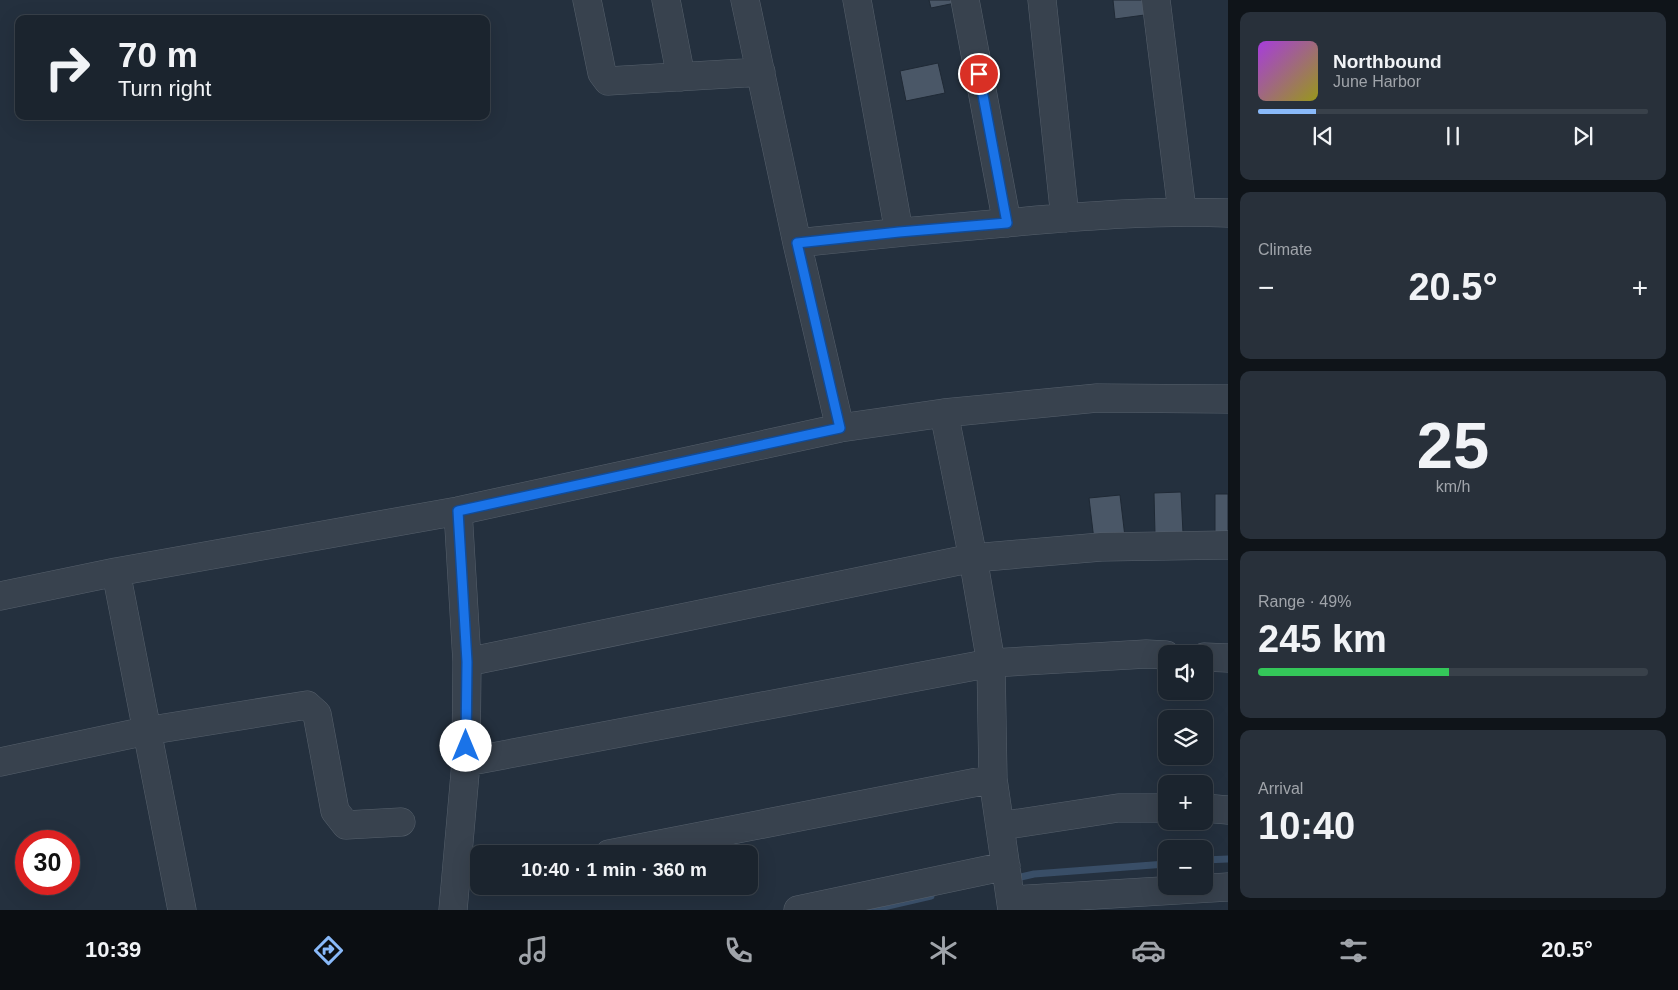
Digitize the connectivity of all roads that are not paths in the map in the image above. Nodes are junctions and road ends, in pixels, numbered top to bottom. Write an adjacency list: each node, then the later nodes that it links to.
1 (587, 0): 9 (street)
2 (666, 0): 9 (street)
3 (746, 0): 8 (street)
4 (857, 0): 14 (street)
5 (965, 0): 13 (street)
6 (1042, 0): 12 (street)
7 (1156, 0): 10 (street)
8 (761, 72): 9 (street); 15 (street)
9 (681, 77)
10 (1182, 211): 11 (street); 12 (street)
11 (1228, 213)
12 (1065, 218): 13 (street)
13 (1007, 223): 14 (street)
14 (899, 232): 15 (street)
15 (797, 243): 18 (street)
16 (1228, 399): 17 (street)
17 (944, 413): 18 (street); 21 (street)
18 (840, 428): 19 (street)
19 (458, 511): 22 (street); 27 (street)
20 (1228, 545): 21 (street)
21 (973, 558): 27 (street); 28 (street)
22 (116, 572): 23 (street); 29 (street)
23 (0, 596)
24 (1158, 655): 28 (street)
25 (1213, 657): 26 (street)
26 (1228, 658)
27 (467, 662): 31 (street)
28 (991, 663): 31 (street); 32 (street)
29 (146, 731): 30 (street); 36 (street); 44 (street)
30 (0, 762)
31 (466, 762): 40 (street)
32 (992, 779): 37 (street); 38 (street)
33 (1158, 808): 37 (street)
34 (1213, 809): 35 (street)
35 (1228, 810)
36 (401, 822)
37 (1000, 826): 39 (street)
38 (655, 845)
39 (1006, 866): 43 (street); 46 (street)
40 (468, 881): 45 (street)
41 (1228, 887): 42 (street)
42 (1144, 901): 43 (street)
43 (1012, 905)
44 (182, 910)
45 (452, 910)
46 (798, 910)

